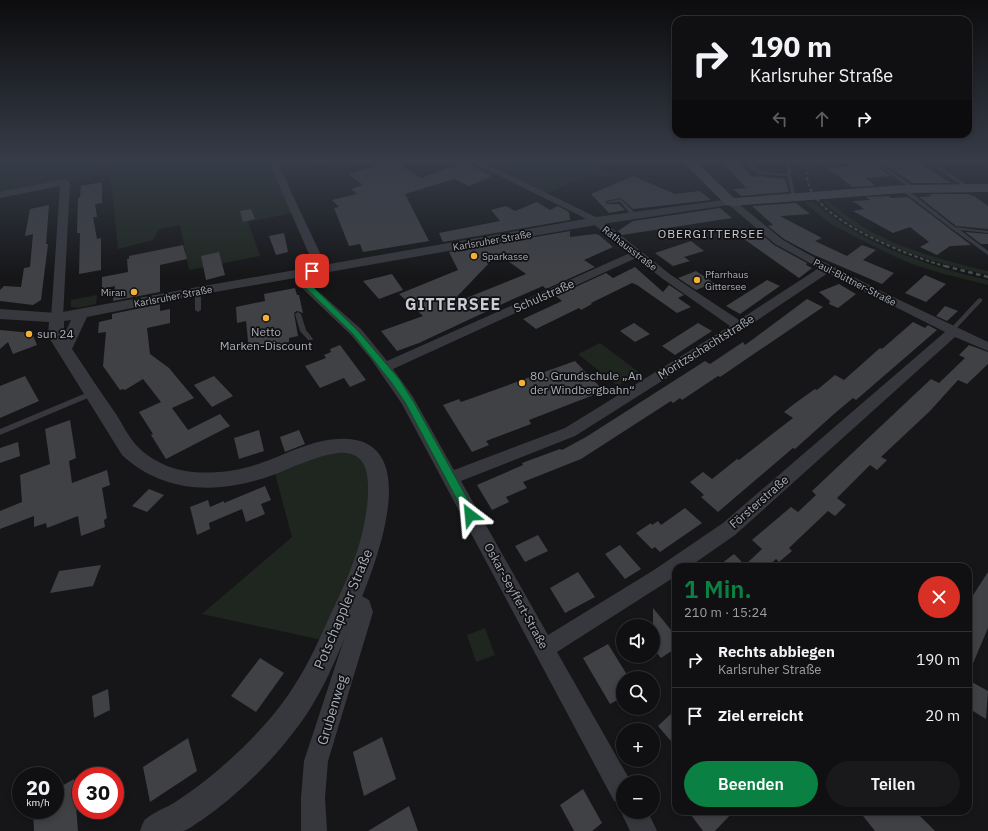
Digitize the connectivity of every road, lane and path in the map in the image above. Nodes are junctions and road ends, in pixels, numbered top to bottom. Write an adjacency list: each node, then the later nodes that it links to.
1 (64, 199): 24 (street)
2 (290, 199): 16 (street)
3 (550, 199): 10 (street, Rathausstraße)
4 (728, 199): 8 (main road)
5 (772, 199): 8 (main road, Karlsruher Straße)
6 (920, 199): 11 (lane)
7 (608, 202): 9 (lane)
8 (731, 202): 9 (street, Karlsruher Straße); 15 (street, Paul-Büttner-Straße)
9 (635, 216): 10 (street, Karlsruher Straße)
10 (596, 221): 14 (street, Rathausstraße); 16 (street, Karlsruher Straße)
11 (954, 228): 12 (lane); 13 (lane)
12 (988, 232)
13 (988, 253)
14 (637, 254): 25 (street, Rathausstraße); 30 (street, Schulstraße)
15 (827, 268): 25 (street, Moritzschachtstraße); 26 (street, Paul-Büttner-Straße)
16 (322, 270): 17 (street, Karlsruher Straße)
17 (301, 273): 18 (street, Karlsruher Straße); 30 (street, Oskar-Seyffert-Straße)
18 (198, 291): 20 (lane); 22 (street, Karlsruher Straße)
19 (980, 300): 26 (lane)
20 (198, 310)
21 (0, 314): 24 (street, Karlsruher Straße)
22 (82, 314): 24 (street, Karlsruher Straße); 29 (street)
23 (298, 314): 27 (lane)
24 (57, 318): 29 (street, Potschappler Straße)
25 (740, 326): 33 (street, Moritzschachtstraße)
26 (953, 330): 28 (street, Paul-Büttner-Straße); 34 (street, Försterstraße)
27 (310, 339)
28 (988, 347)
29 (65, 348): 31 (street, Potschappler Straße)
30 (385, 367): 33 (street, Oskar-Seyffert-Straße)
31 (93, 393): 32 (lane); 36 (street, Potschappler Straße)
32 (0, 432)
33 (450, 478): 37 (street, Oskar-Seyffert-Straße)
34 (680, 563)
35 (672, 568): 37 (street, Försterstraße)
36 (348, 602): 40 (street, Potschappler Straße); 41 (street, Grubenweg)
37 (545, 648): 38 (street, Oskar-Seyffert-Straße)
38 (616, 779)
39 (638, 819): 42 (street)
40 (155, 831)
41 (314, 831)
42 (644, 831)

